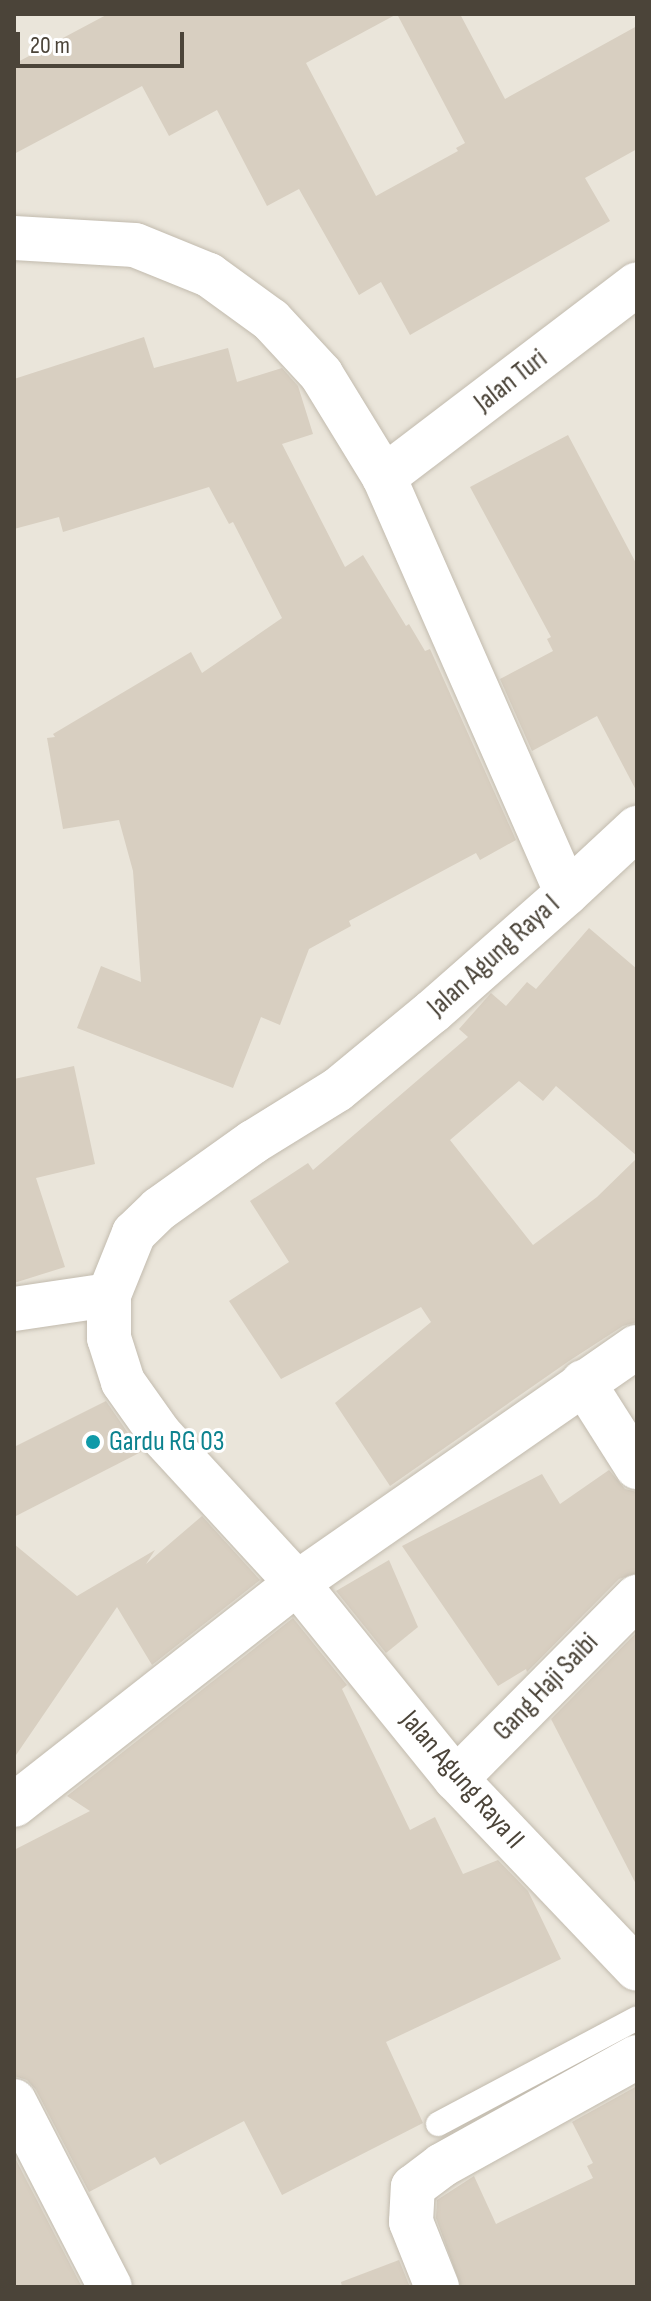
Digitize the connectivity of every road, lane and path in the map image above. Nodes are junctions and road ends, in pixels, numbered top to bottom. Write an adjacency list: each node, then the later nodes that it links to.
1 (14, 238): 3 (street, Jalan Agung Raya I)
2 (637, 284): 3 (street, Jalan Turi)
3 (384, 477): 5 (street, Jalan Agung Raya I)
4 (637, 828): 5 (street)
5 (567, 893): 6 (street, Jalan Agung Raya I)
6 (109, 1295): 7 (street); 11 (street, Jalan Agung Raya I)
7 (14, 1309)
8 (637, 1347): 9 (street)
9 (583, 1382): 10 (street); 11 (street)
10 (637, 1467)
11 (297, 1583): 13 (street, Jalan Agung Raya II); 14 (street)
12 (637, 1597): 13 (street, Gang Haji Saibi)
13 (456, 1779): 15 (street, Jalan Agung Raya II)
14 (14, 1805)
15 (637, 1969)
16 (637, 2018): 19 (lane)
17 (637, 2057): 21 (street)
18 (14, 2101): 20 (street)
19 (438, 2124)
20 (110, 2287)
21 (437, 2287)

